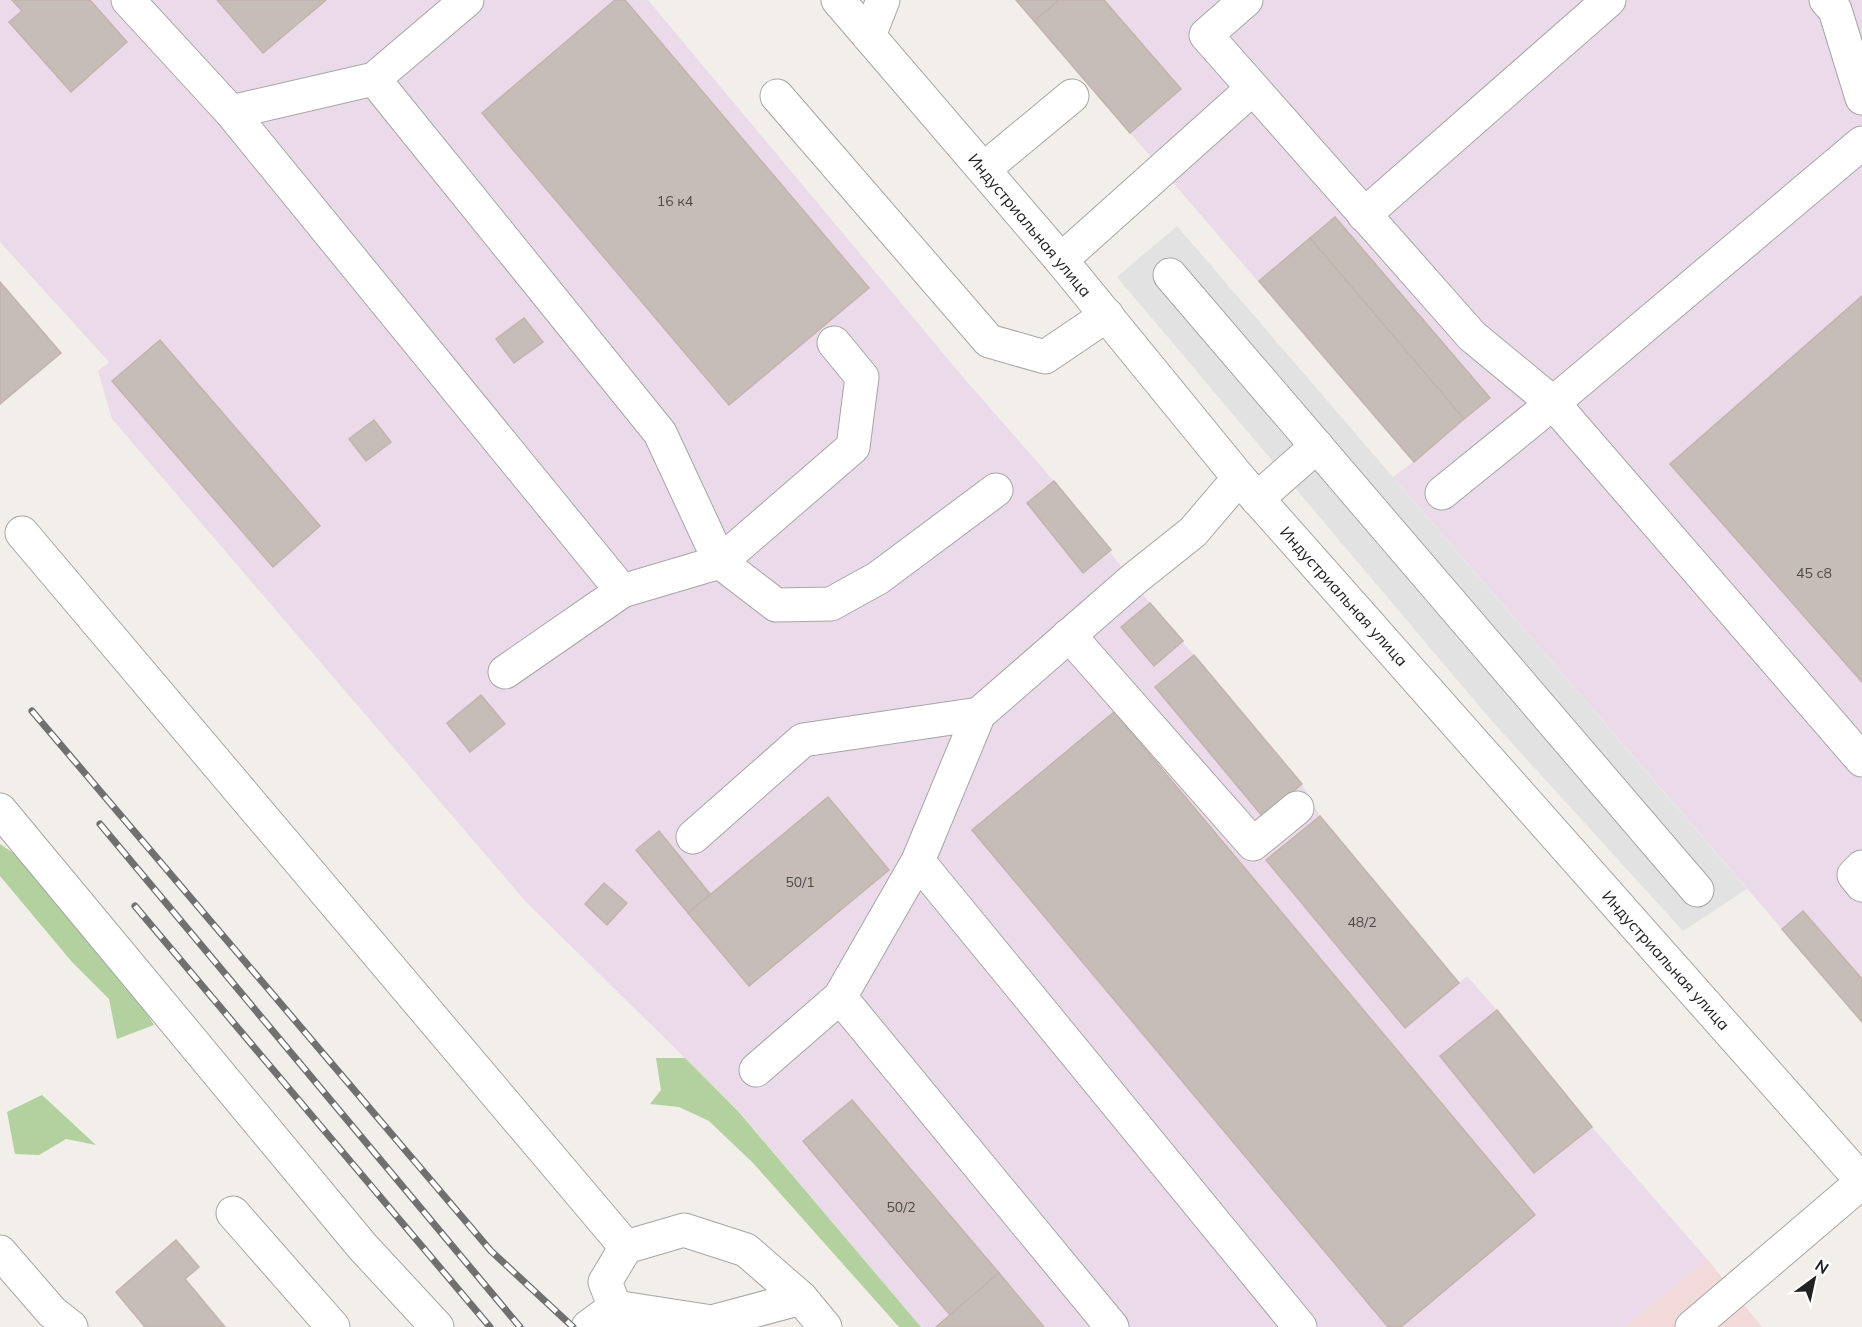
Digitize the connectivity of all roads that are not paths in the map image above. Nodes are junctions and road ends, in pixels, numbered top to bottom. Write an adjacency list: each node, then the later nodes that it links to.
1 (128, 0): 14 (street)
2 (467, 0): 9 (street)
3 (838, 0): 8 (street, Индустриальная улица)
4 (882, 0): 8 (street)
5 (1246, 0): 10 (street)
6 (1609, 0): 17 (street)
7 (1826, 0): 13 (street)
8 (869, 36): 16 (street, Индустриальная улица)
9 (374, 78): 14 (street); 28 (street)
10 (1252, 89): 17 (street); 18 (street)
11 (777, 96): 20 (street)
12 (1072, 96): 16 (street)
13 (1862, 98)
14 (231, 112): 29 (street)
15 (1862, 143): 22 (street)
16 (984, 169): 18 (street, Индустриальная улица)
17 (1364, 215): 22 (street)
18 (1062, 260): 20 (street, Индустриальная улица)
19 (1170, 275): 23 (street)
20 (1107, 315): 24 (street, Индустриальная улица)
21 (834, 343): 28 (street)
22 (1553, 403): 26 (street); 33 (street)
23 (1317, 446): 24 (street); 40 (street)
24 (1248, 488): 30 (street); 43 (street, Индустриальная улица)
25 (996, 490): 28 (street)
26 (1442, 493)
27 (22, 533): 45 (street)
28 (720, 562): 29 (street)
29 (622, 591): 31 (street)
30 (1069, 634): 32 (street); 34 (street)
31 (505, 672)
32 (979, 714): 36 (street); 37 (street)
33 (1862, 760)
34 (1297, 808)
35 (0, 810): 51 (street)
36 (693, 837)
37 (918, 861): 41 (street); 55 (street)
38 (1862, 867): 39 (street)
39 (1862, 885)
40 (1697, 890)
41 (840, 997): 42 (street); 54 (street)
42 (756, 1070)
43 (1862, 1182): 56 (street)
44 (232, 1213): 50 (street)
45 (626, 1247): 47 (street); 48 (street)
46 (0, 1252): 49 (street)
47 (801, 1298): 48 (street); 53 (street)
48 (623, 1317): 52 (street)
49 (71, 1327)
50 (333, 1327)
51 (437, 1327)
52 (588, 1327)
53 (825, 1327)
54 (1112, 1327)
55 (1300, 1327)
56 (1692, 1327)

